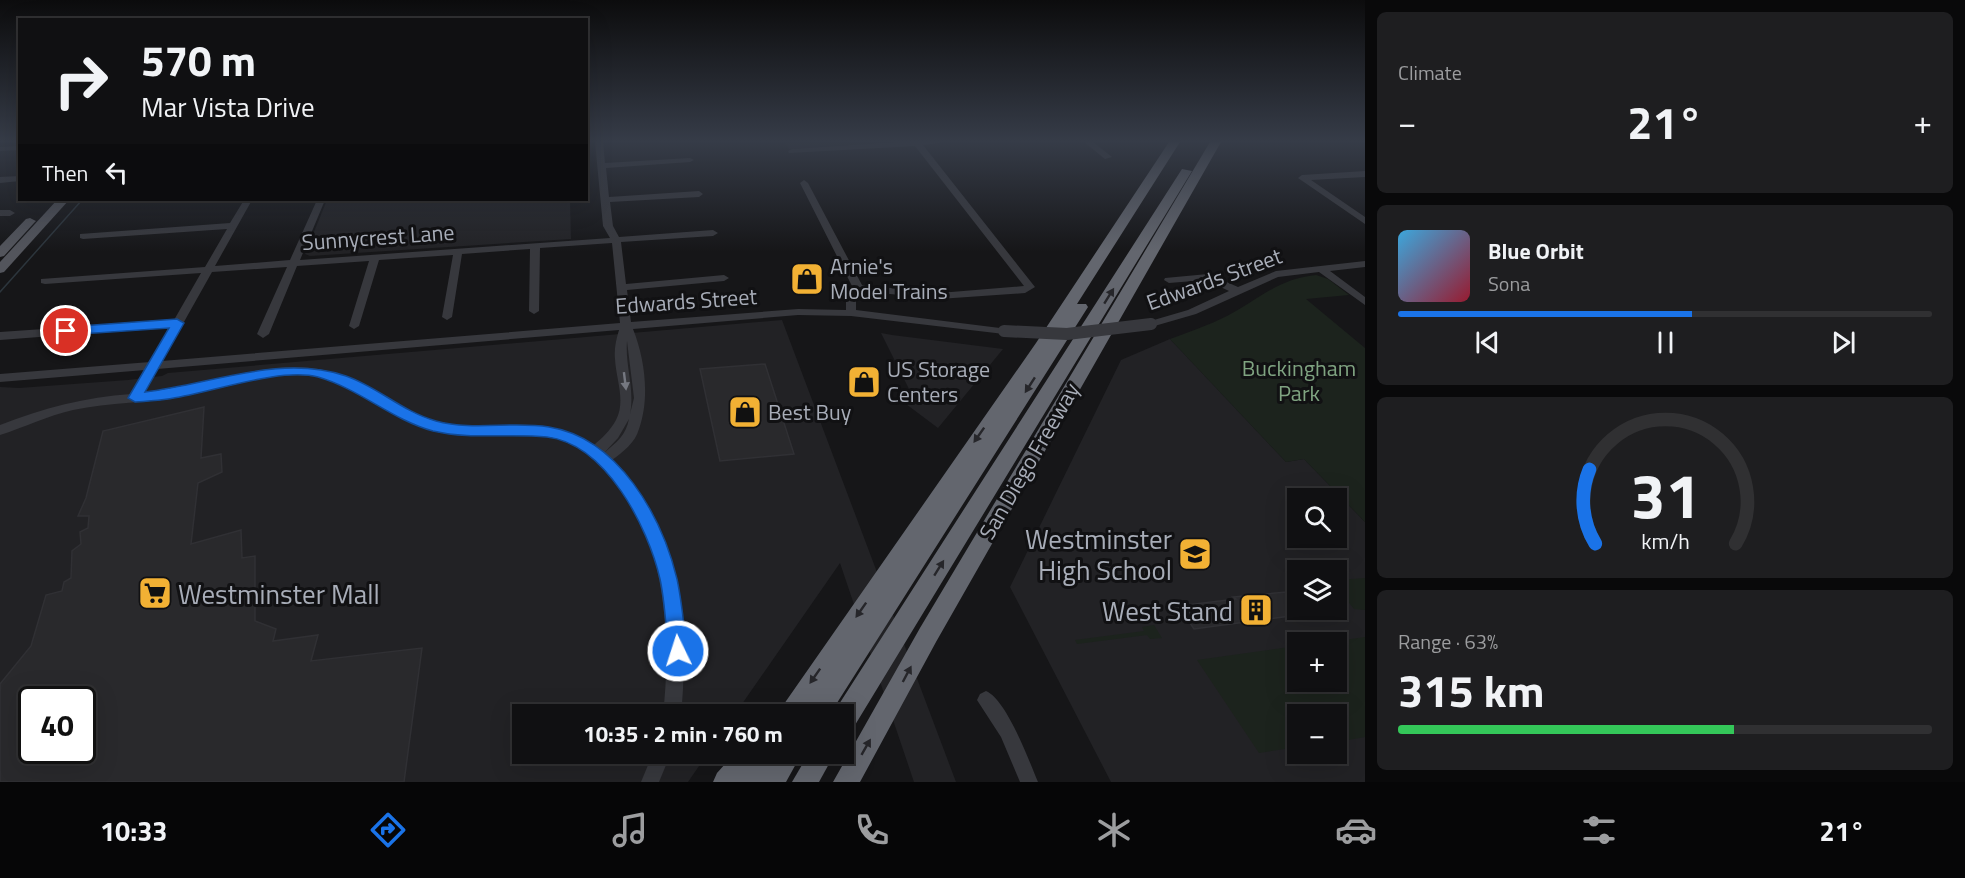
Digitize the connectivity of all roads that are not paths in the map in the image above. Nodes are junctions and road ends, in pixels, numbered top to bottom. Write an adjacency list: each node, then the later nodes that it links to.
1 (15, 178): 9 (street)
2 (602, 178): 12 (street)
3 (945, 178): 37 (street)
4 (1151, 178): 53 (highway, one-way to 53)
5 (1163, 178): 53 (highway, one-way to 53)
6 (1190, 178): 59 (highway, one-way to 6)
7 (1192, 178): 68 (highway, San Diego Freeway, one-way to 7)
8 (1303, 178): 19 (street)
9 (0, 180)
10 (804, 183): 37 (street)
11 (699, 194): 12 (street)
12 (605, 200): 23 (street)
13 (49, 201): 26 (main road)
14 (62, 201): 31 (main road)
15 (247, 201): 20 (street)
16 (321, 201): 28 (street)
17 (0, 213): 18 (street)
18 (10, 213)
19 (1365, 221)
20 (233, 226): 22 (street); 32 (street)
21 (713, 233): 23 (street, Sunnycrest Lane)
22 (83, 236)
23 (616, 240): 24 (street, Sunnycrest Lane); 36 (street)
24 (535, 246): 25 (street, Sunnycrest Lane); 40 (street)
25 (458, 251): 27 (street, Sunnycrest Lane); 42 (street)
26 (0, 253)
27 (375, 257): 28 (street, Sunnycrest Lane); 45 (street)
28 (293, 263): 32 (street, Sunnycrest Lane); 46 (street)
29 (1365, 264): 30 (street, Edwards Street)
30 (1320, 268): 38 (street, Edwards Street); 39 (street)
31 (0, 269)
32 (208, 269): 35 (street, Sunnycrest Lane); 43 (street)
33 (724, 278): 36 (street)
34 (1169, 280): 38 (street)
35 (45, 281)
36 (622, 286): 44 (street)
37 (858, 288): 41 (street)
38 (1237, 291): 41 (street, Edwards Street, bridge)
39 (1365, 302)
40 (534, 311)
41 (851, 313): 44 (street, Edwards Street)
42 (447, 317)
43 (177, 323): 47 (street); 48 (street)
44 (626, 324): 48 (street, Edwards Street); 52 (street)
45 (354, 326)
46 (263, 333)
47 (0, 336)
48 (153, 365): 49 (street, Edwards Street); 50 (street)
49 (0, 378)
50 (135, 398): 51 (street); 52 (street)
51 (0, 430)
52 (599, 456): 56 (street)
53 (890, 584): 54 (highway, one-way to 54)
54 (848, 646): 57 (highway, one-way to 57); 58 (highway)
55 (986, 700): 69 (street)
56 (673, 704)
57 (797, 704)
58 (821, 704)
59 (854, 704)
60 (657, 764): 64 (street)
61 (742, 764): 65 (highway)
62 (816, 764): 67 (highway)
63 (775, 767): 66 (highway)
64 (650, 782)
65 (726, 782)
66 (743, 782)
67 (805, 782)
68 (846, 782)
69 (1029, 782)

